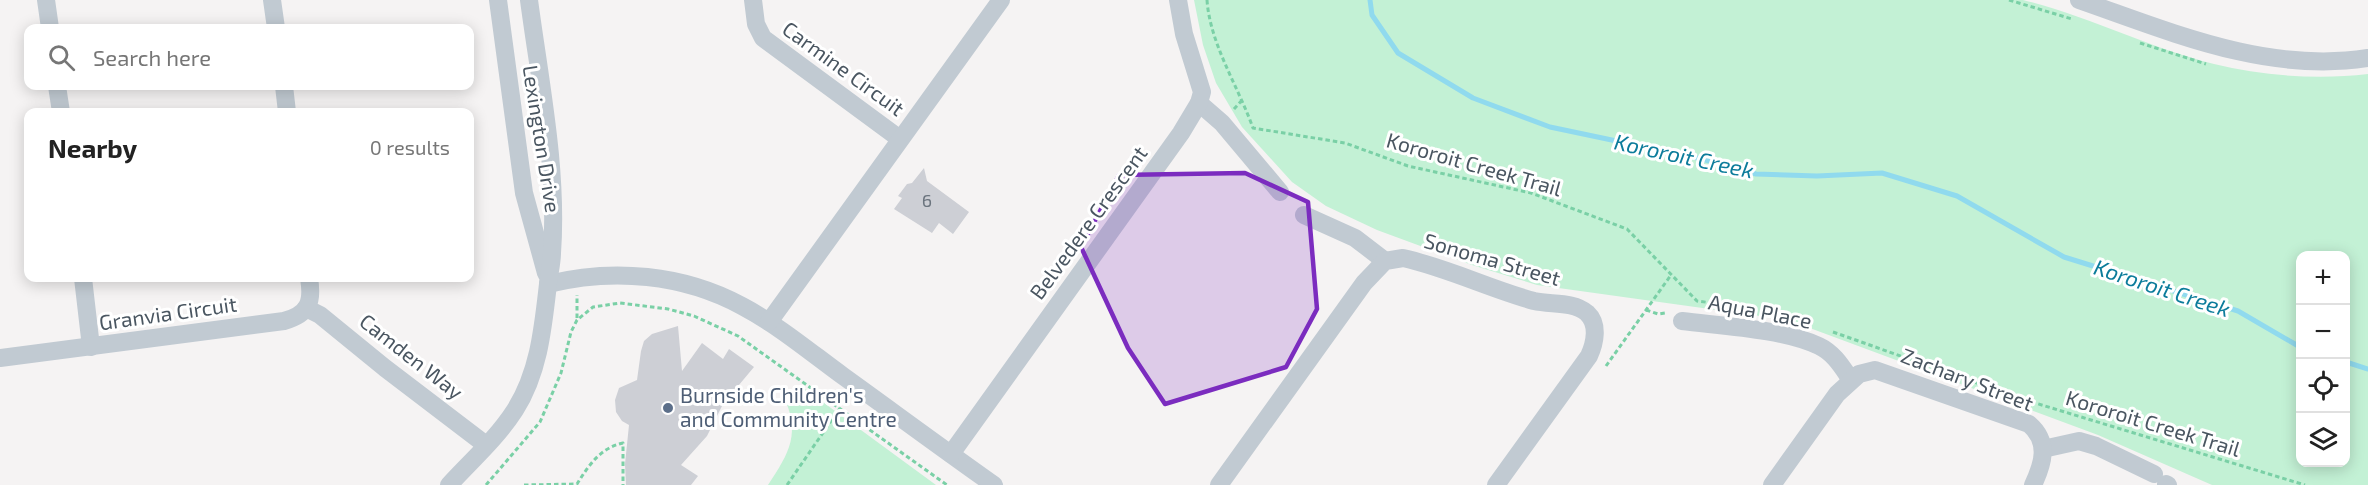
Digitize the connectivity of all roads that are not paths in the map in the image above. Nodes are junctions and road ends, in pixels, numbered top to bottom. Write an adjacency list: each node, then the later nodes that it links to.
1 (46, 0): 9 (street)
2 (272, 0): 10 (street)
3 (498, 0): 23 (street, Lexington Drive)
4 (529, 0): 23 (street, Lexington Drive)
5 (753, 0): 17 (street, Carmine Circuit)
6 (1001, 0): 17 (street)
7 (1178, 0): 14 (street)
8 (2079, 0): 11 (street)
9 (49, 24)
10 (275, 24)
11 (2368, 58)
12 (58, 90): 15 (street)
13 (284, 90): 16 (street)
14 (1199, 103): 18 (street); 32 (street, Belvedere Crescent)
15 (60, 108)
16 (287, 108)
17 (900, 139): 26 (street)
18 (1280, 192)
19 (1304, 214): 20 (street)
20 (1384, 261): 36 (street); 37 (street, Sonoma Street)
21 (84, 282): 27 (street)
22 (309, 282): 24 (street)
23 (548, 284): 26 (street); 30 (street, Lexington Drive)
24 (306, 308): 27 (street, Granvia Circuit); 30 (street, Camden Way)
25 (1682, 321): 29 (street, Aqua Place)
26 (769, 322): 32 (street)
27 (92, 347): 28 (street, Granvia Circuit)
28 (0, 358)
29 (1851, 380): 31 (street, Zachary Street); 38 (street, Zachary Street)
30 (486, 445): 34 (street, Lexington Drive)
31 (2043, 449): 33 (street); 39 (street)
32 (951, 454): 35 (street)
33 (2163, 481)
34 (448, 485)
35 (994, 485)
36 (1219, 485)
37 (1496, 485)
38 (1772, 485)
39 (2033, 485)

